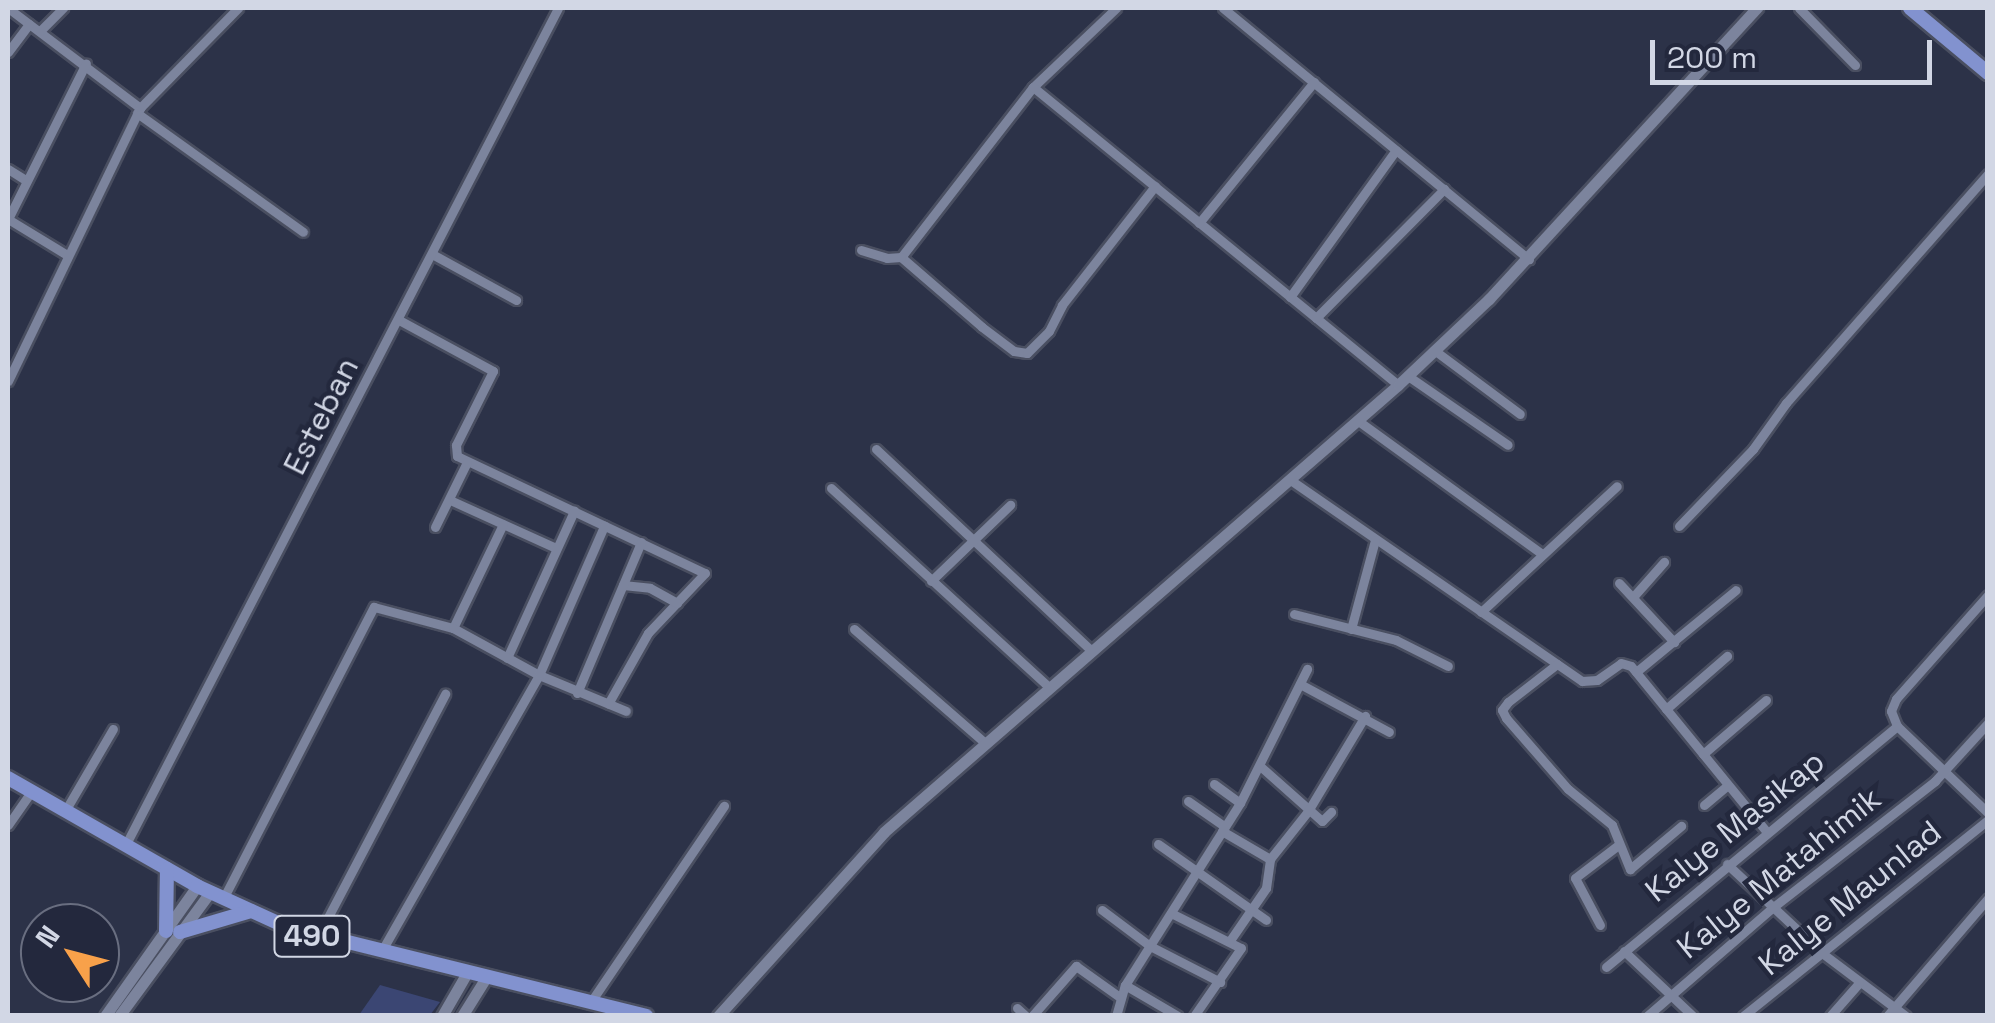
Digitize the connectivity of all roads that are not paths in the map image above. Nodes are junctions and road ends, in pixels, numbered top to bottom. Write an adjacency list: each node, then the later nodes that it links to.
1 (8, 8): 10 (street)
2 (63, 8): 11 (street)
3 (238, 8): 18 (street)
4 (558, 8): 29 (street, Esteban)
5 (1116, 8): 17 (street)
6 (1223, 8): 16 (street)
7 (1758, 8): 32 (street)
8 (1800, 8): 14 (street)
9 (1910, 8): 15 (main road)
10 (28, 24): 11 (street); 12 (street)
11 (40, 31): 13 (street)
12 (8, 52)
13 (86, 63): 18 (street); 22 (street)
14 (1855, 66)
15 (1988, 73)
16 (1314, 82): 19 (street); 26 (street)
17 (1034, 87): 23 (street); 31 (street)
18 (138, 110): 27 (street); 30 (street)
19 (1396, 150): 24 (street); 33 (street)
20 (8, 169): 22 (street)
21 (1988, 174): 53 (street)
22 (24, 179): 25 (street)
23 (1155, 186): 26 (street); 31 (street)
24 (1444, 189): 32 (street); 35 (street)
25 (8, 219): 30 (street)
26 (1200, 223): 33 (street)
27 (303, 232)
28 (861, 250): 31 (street)
29 (432, 254): 34 (street); 36 (street, Esteban)
30 (67, 255): 39 (street)
31 (901, 257)
32 (1529, 258): 37 (street)
33 (1290, 297): 35 (street)
34 (516, 300)
35 (1316, 318): 38 (street)
36 (399, 320): 44 (street); 116 (street, Esteban)
37 (1434, 350): 38 (street); 40 (street)
38 (1403, 380): 41 (street); 42 (street)
39 (8, 381)
40 (1520, 414)
41 (1357, 420): 45 (street); 59 (street)
42 (1508, 445)
43 (876, 448): 56 (street)
44 (467, 462): 48 (street); 50 (street)
45 (1289, 479): 55 (street); 74 (street)
46 (1617, 486): 59 (street)
47 (831, 488): 61 (street)
48 (450, 500): 51 (street); 54 (street)
49 (1010, 505): 56 (street)
50 (574, 511): 52 (street); 58 (street)
51 (502, 524): 58 (street); 70 (street)
52 (604, 526): 57 (street); 81 (street)
53 (1679, 526)
54 (435, 527)
55 (1375, 540): 68 (street); 72 (street)
56 (974, 541): 61 (street); 74 (street)
57 (641, 542): 63 (street); 67 (street)
58 (556, 548): 76 (street)
59 (1541, 553): 68 (street)
60 (1664, 562): 66 (street)
61 (932, 581): 83 (street)
62 (1619, 583): 66 (street)
63 (623, 586): 67 (street); 84 (street)
64 (1736, 590): 73 (street)
65 (1988, 595): 92 (street)
66 (1633, 597): 73 (street)
67 (677, 603): 87 (street)
68 (1481, 612): 77 (street)
69 (1294, 614): 72 (street)
70 (452, 628): 76 (street); 122 (street)
71 (854, 629): 95 (street)
72 (1352, 629): 78 (street)
73 (1674, 642): 80 (street)
74 (1090, 649): 83 (street)
75 (1728, 656): 88 (street)
76 (507, 658): 81 (street)
77 (1557, 664): 80 (street); 117 (street)
78 (1448, 666)
79 (1306, 669): 82 (street)
80 (1636, 672): 88 (street)
81 (539, 675): 84 (street); 136 (street)
82 (1300, 684): 90 (street); 97 (street)
83 (1048, 686): 95 (street)
84 (577, 693): 87 (street)
85 (445, 694): 132 (street)
86 (1766, 700): 96 (street)
87 (608, 704): 89 (street)
88 (1666, 709): 96 (street)
89 (626, 711)
90 (1365, 716): 94 (street); 108 (street)
91 (1988, 723): 98 (street, Kalye Matahimik)
92 (1897, 726): 98 (street); 114 (street, Kalye Masikap)
93 (113, 729): 107 (street)
94 (1389, 732)
95 (984, 742): 154 (street)
96 (1702, 754): 101 (street)
97 (1260, 766): 104 (street); 108 (street)
98 (1945, 772): 110 (street); 124 (street, Kalye Matahimik)
99 (8, 778): 102 (main road, 490)
100 (1214, 784): 104 (street)
101 (1728, 785): 105 (street); 114 (street)
102 (31, 792): 107 (main road, 490); 111 (street)
103 (1188, 801): 113 (street)
104 (1240, 803): 113 (street)
105 (1704, 805)
106 (724, 806): 146 (street)
107 (65, 811): 116 (main road, 490)
108 (1308, 811): 109 (street); 118 (street)
109 (1331, 812)
110 (1988, 817): 137 (street, Kalye Maunlad)
111 (8, 824)
112 (1681, 826): 117 (street)
113 (1223, 828): 118 (street); 121 (street)
114 (1767, 832): 119 (street, Kalye Masikap)
115 (1158, 844): 121 (street)
116 (125, 846): 120 (main road, 490)
117 (1617, 846): 130 (street)
118 (1270, 858): 126 (street)
119 (1727, 864): 124 (street); 135 (street, Kalye Masikap)
120 (166, 869): 122 (main road, 490); 131 (main road)
121 (1198, 872): 126 (street); 128 (street)
122 (210, 892): 127 (main road, 490); 131 (street)
123 (1988, 898): 147 (street)
124 (1772, 908): 137 (street); 144 (street, Kalye Matahimik)
125 (1102, 910): 134 (street)
126 (1250, 910): 129 (street); 133 (street)
127 (251, 911): 131 (main road); 132 (main road, 490)
128 (1171, 913): 133 (street); 134 (street)
129 (1266, 920)
130 (1600, 925)
131 (173, 931): 149 (street); 150 (street)
132 (317, 938): 136 (main road, 490)
133 (1231, 939): 141 (street)
134 (1150, 946): 141 (street); 143 (street)
135 (1624, 951): 138 (street, Kalye Masikap); 144 (street)
136 (380, 952): 139 (main road, 490)
137 (1822, 952): 142 (street); 160 (street, Kalye Maunlad)
138 (1606, 967)
139 (468, 972): 140 (main road, 490); 151 (street)
140 (487, 976): 146 (main road, 490); 152 (street)
141 (1220, 982): 157 (street)
142 (1859, 982): 147 (street); 161 (street)
143 (1125, 985): 145 (street); 156 (street)
144 (1668, 994): 158 (street, Kalye Matahimik); 159 (street)
145 (1120, 998): 148 (street); 155 (street)
146 (594, 1006): 153 (main road, 490)
147 (1890, 1012): 162 (street)
148 (1025, 1013)
149 (104, 1016)
150 (120, 1016)
151 (442, 1016)
152 (462, 1016)
153 (646, 1016)
154 (718, 1016)
155 (1116, 1016)
156 (1178, 1016)
157 (1194, 1016)
158 (1647, 1016)
159 (1693, 1016)
160 (1743, 1016)
161 (1830, 1016)
162 (1906, 1016)

